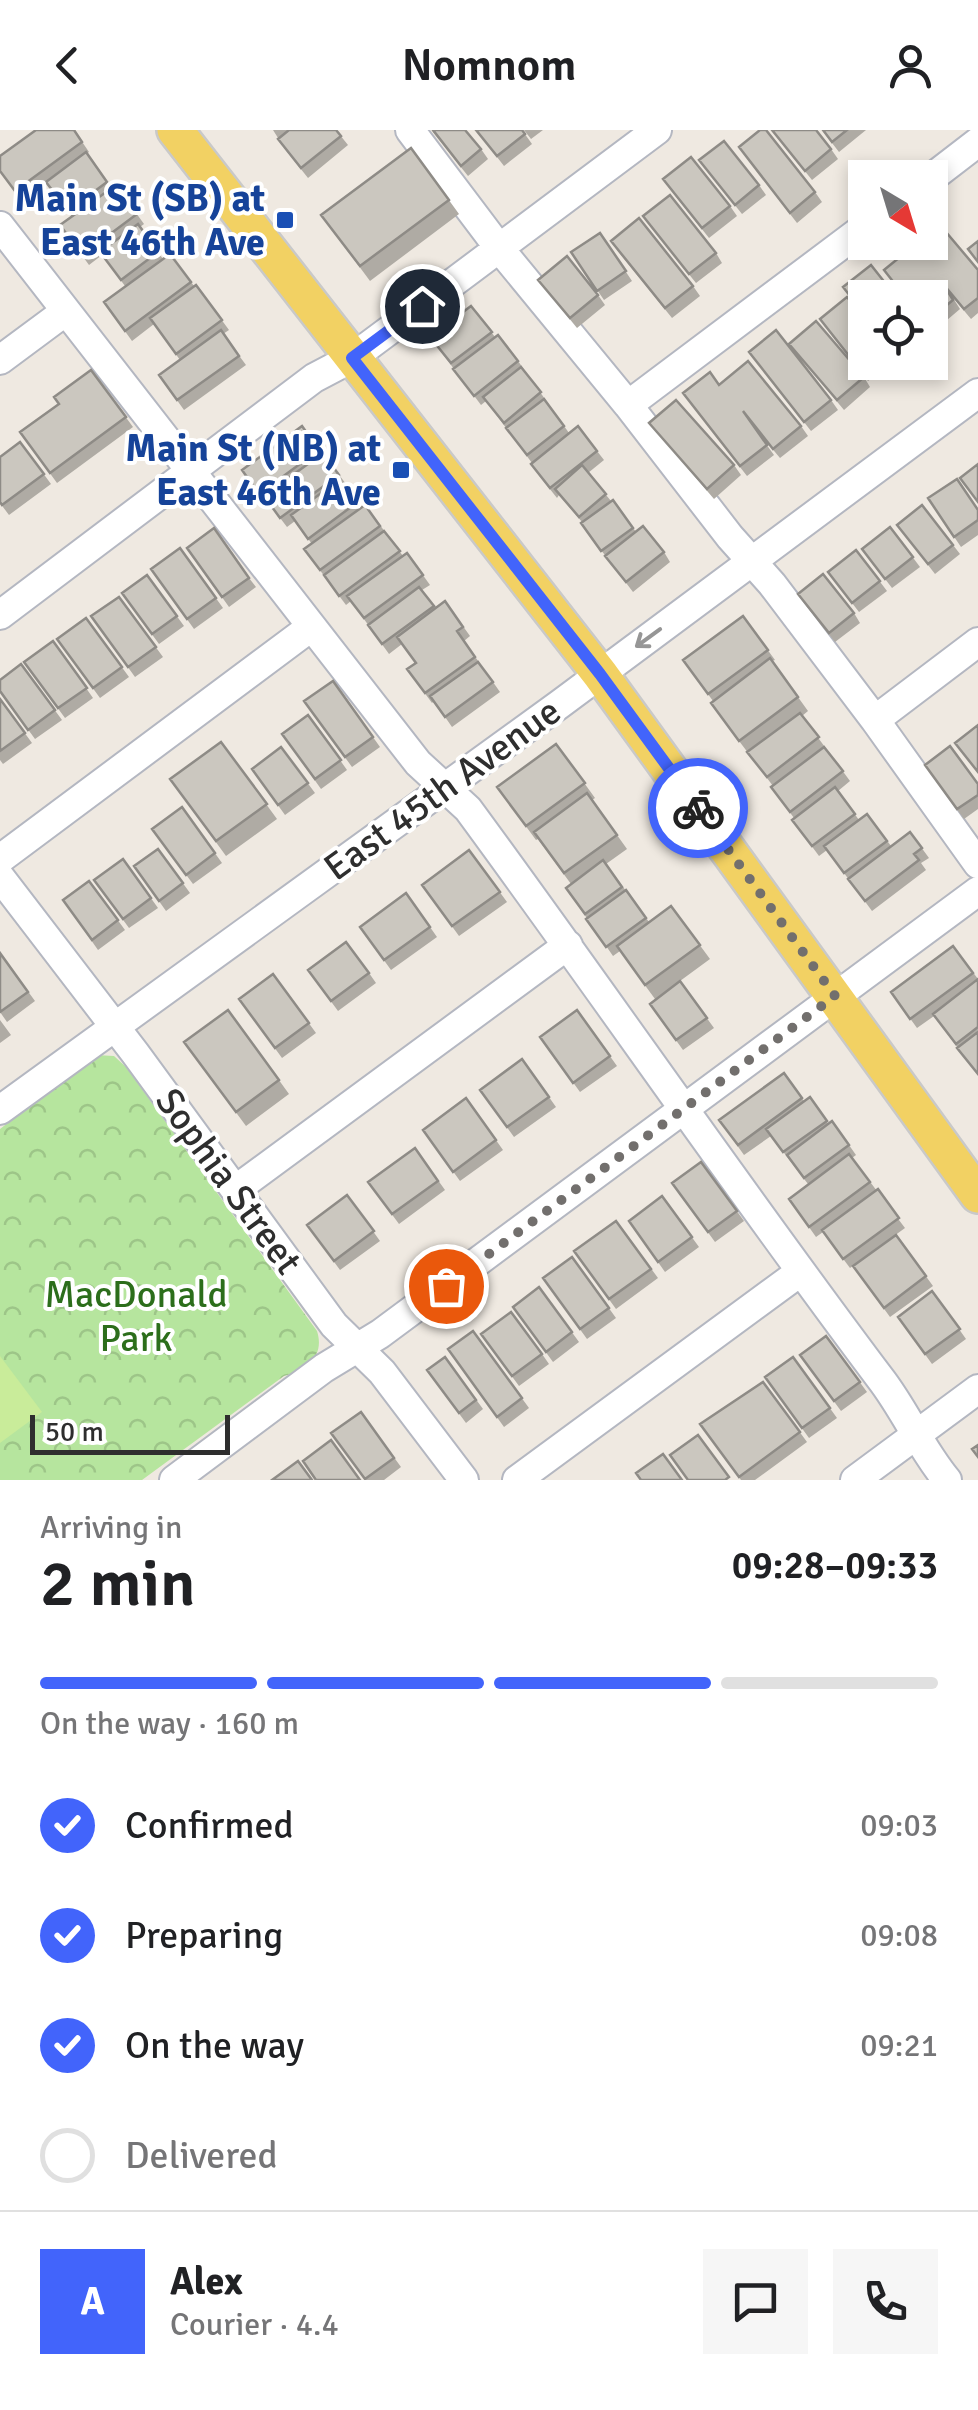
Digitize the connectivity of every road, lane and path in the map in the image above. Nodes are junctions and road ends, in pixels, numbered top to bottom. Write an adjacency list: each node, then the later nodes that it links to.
1 (175, 130): 11 (main road)
2 (410, 130): 9 (street)
3 (657, 130): 9 (street)
4 (972, 130): 5 (street)
5 (978, 140): 6 (street)
6 (948, 164)
7 (0, 226): 10 (street)
8 (848, 240): 14 (street)
9 (499, 248): 11 (street); 14 (street)
10 (66, 311): 12 (street); 15 (street)
11 (352, 358): 15 (street); 20 (main road)
12 (0, 360)
13 (978, 394): 16 (street, East 45th Avenue)
14 (628, 404): 16 (street)
15 (190, 472): 17 (street); 18 (street)
16 (753, 562): 20 (street, East 45th Avenue, one-way to 20); 21 (street)
17 (0, 614)
18 (311, 627): 22 (street); 23 (street)
19 (978, 642): 21 (street)
20 (600, 674): 22 (street, East 45th Avenue); 28 (main road)
21 (875, 720): 24 (street)
22 (445, 787): 27 (street); 29 (street, East 45th Avenue)
23 (0, 860)
24 (978, 864)
25 (0, 877): 29 (street, Sophia Street)
26 (978, 891): 28 (street)
27 (568, 945): 31 (street); 32 (street)
28 (835, 996): 31 (street); 33 (main road)
29 (114, 1026): 30 (street, East 45th Avenue); 32 (street, Sophia Street)
30 (0, 1110)
31 (684, 1111): 34 (street); 35 (street)
32 (234, 1190): 35 (street, Sophia Street)
33 (978, 1195)
34 (800, 1272): 37 (street); 40 (street)
35 (358, 1348): 38 (street); 39 (street, Sophia Street)
36 (978, 1388): 37 (street)
37 (917, 1434): 41 (street); 42 (street)
38 (174, 1480)
39 (464, 1480)
40 (518, 1480)
41 (855, 1480)
42 (946, 1480)

